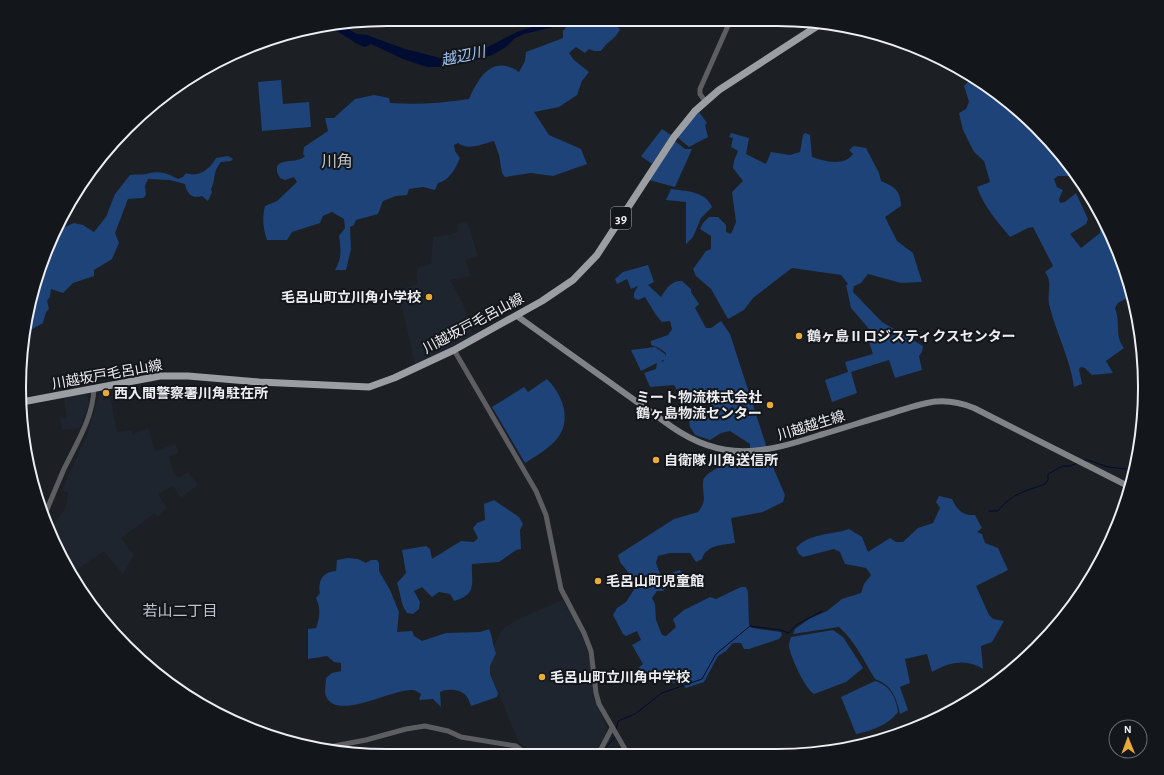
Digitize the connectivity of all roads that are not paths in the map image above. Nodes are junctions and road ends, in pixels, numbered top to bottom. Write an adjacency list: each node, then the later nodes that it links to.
1 (728, 26): 3 (street)
2 (815, 28): 3 (main road, 川越坂戸毛呂山線 / 39)
3 (705, 101): 4 (main road, 川越坂戸毛呂山線 / 39)
4 (517, 316): 5 (main road, 川越坂戸毛呂山線 / 39); 8 (main road, 川越越生線)
5 (454, 350): 6 (main road, 川越坂戸毛呂山線 / 39); 10 (street)
6 (94, 388): 7 (main road, 川越坂戸毛呂山線 / 39); 9 (street)
7 (27, 401)
8 (1125, 484)
9 (47, 509)
10 (612, 728): 13 (street); 14 (street)
11 (337, 745): 12 (street)
12 (520, 749)
13 (600, 749)
14 (625, 749)

